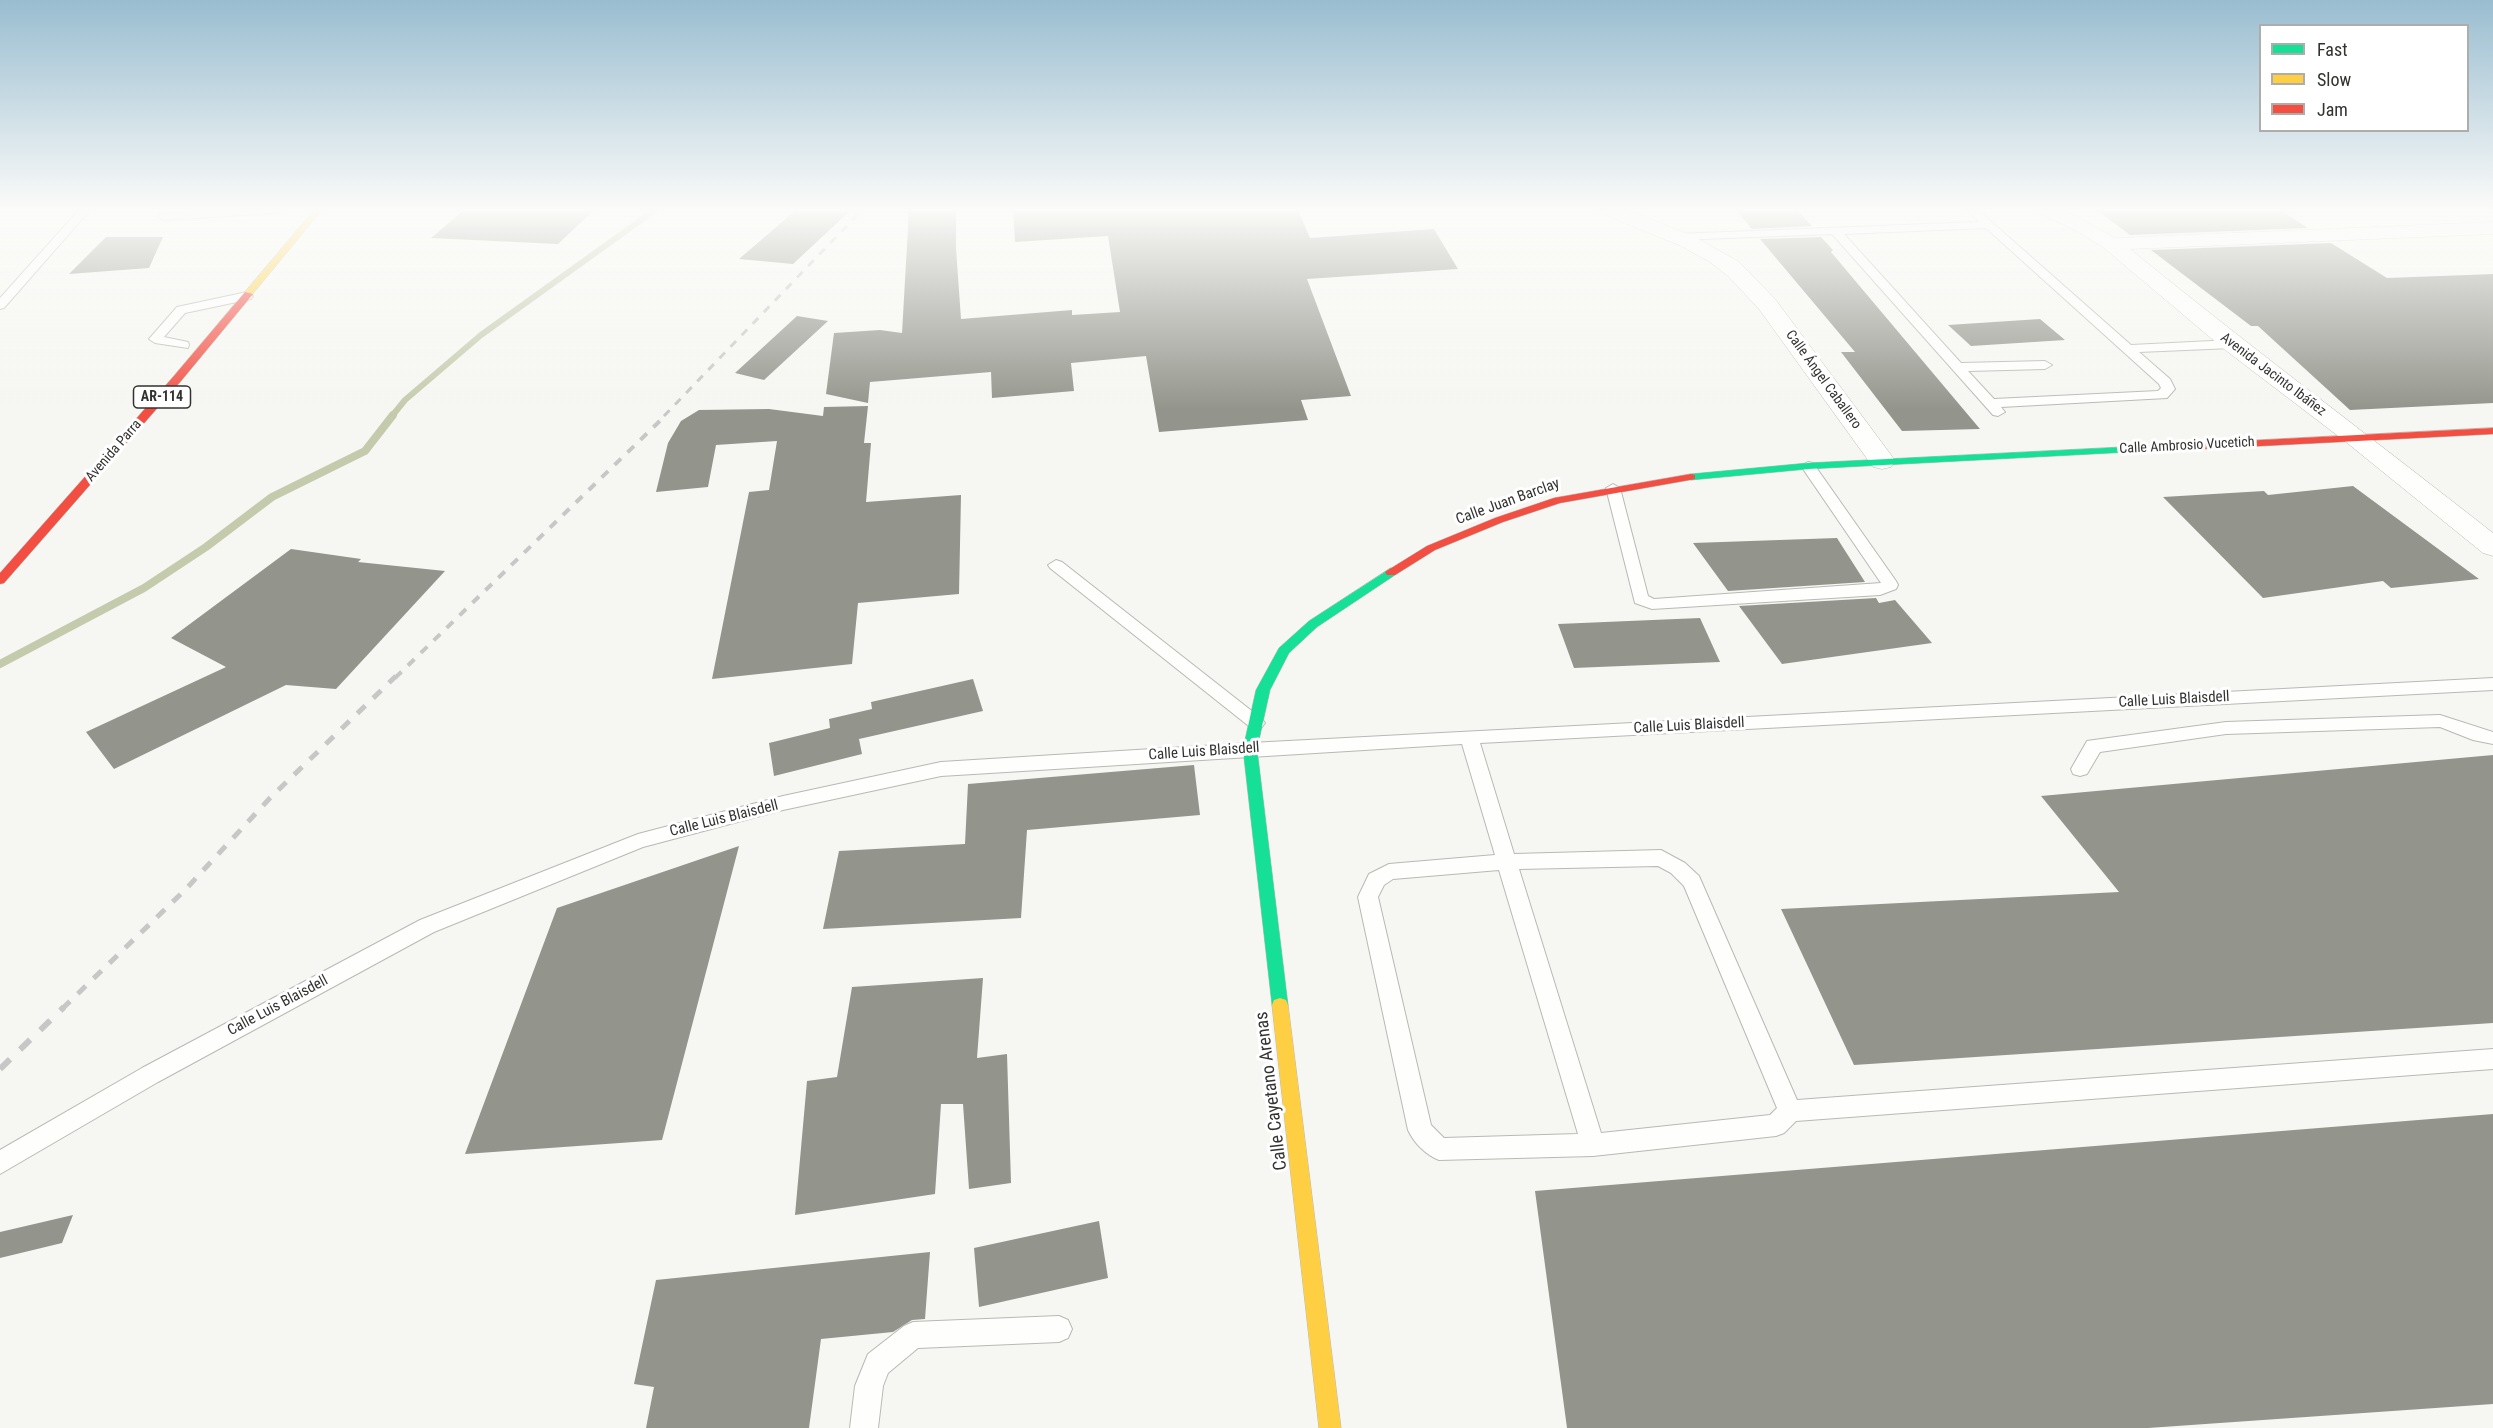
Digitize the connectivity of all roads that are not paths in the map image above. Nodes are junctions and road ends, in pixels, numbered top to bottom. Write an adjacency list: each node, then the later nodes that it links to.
1 (24, 277): 10 (lane)
2 (263, 277): 8 (street, Avenida Parra / AR-114)
3 (1741, 277): 19 (street, Calle Ángel Caballero)
4 (1876, 277): 16 (lane)
5 (2047, 277): 14 (lane)
6 (2150, 277): 12 (street, Avenida Jacinto Ibáñez)
7 (235, 283): 9 (street)
8 (247, 296): 9 (lane); 24 (street, Avenida Parra / AR-114)
9 (220, 301): 11 (street); 13 (lane)
10 (1, 302)
11 (205, 318)
12 (2232, 344): 14 (lane); 18 (street, Avenida Jacinto Ibáñez)
13 (183, 345)
14 (2128, 349): 16 (lane)
15 (2045, 365): 16 (lane)
16 (1958, 367)
17 (2493, 431): 18 (street, Calle Ambrosio Vucetich)
18 (2355, 437): 19 (street, Calle Ambrosio Vucetich); 22 (street, Avenida Jacinto Ibáñez)
19 (1882, 461): 20 (street, Calle Juan Barclay)
20 (1808, 466): 21 (street, Calle Juan Barclay); 21 (lane)
21 (1613, 488): 26 (street, Calle Juan Barclay)
22 (2493, 547)
23 (1056, 566): 26 (lane)
24 (0, 580)
25 (2493, 684): 27 (lane, Calle Luis Blaisdell)
26 (1256, 723): 29 (street, Calle Juan Barclay)
27 (1470, 738): 29 (lane, Calle Luis Blaisdell); 31 (lane)
28 (2493, 738): 30 (lane)
29 (1250, 749): 35 (lane, Calle Luis Blaisdell); 38 (street, Calle Cayetano Arenas)
30 (2080, 769)
31 (1508, 862): 33 (lane); 34 (lane); 34 (lane)
32 (2493, 1059): 33 (lane)
33 (1790, 1111): 34 (lane)
34 (1593, 1145)
35 (0, 1163)
36 (1059, 1329): 37 (lane)
37 (864, 1428)
38 (1330, 1428)

